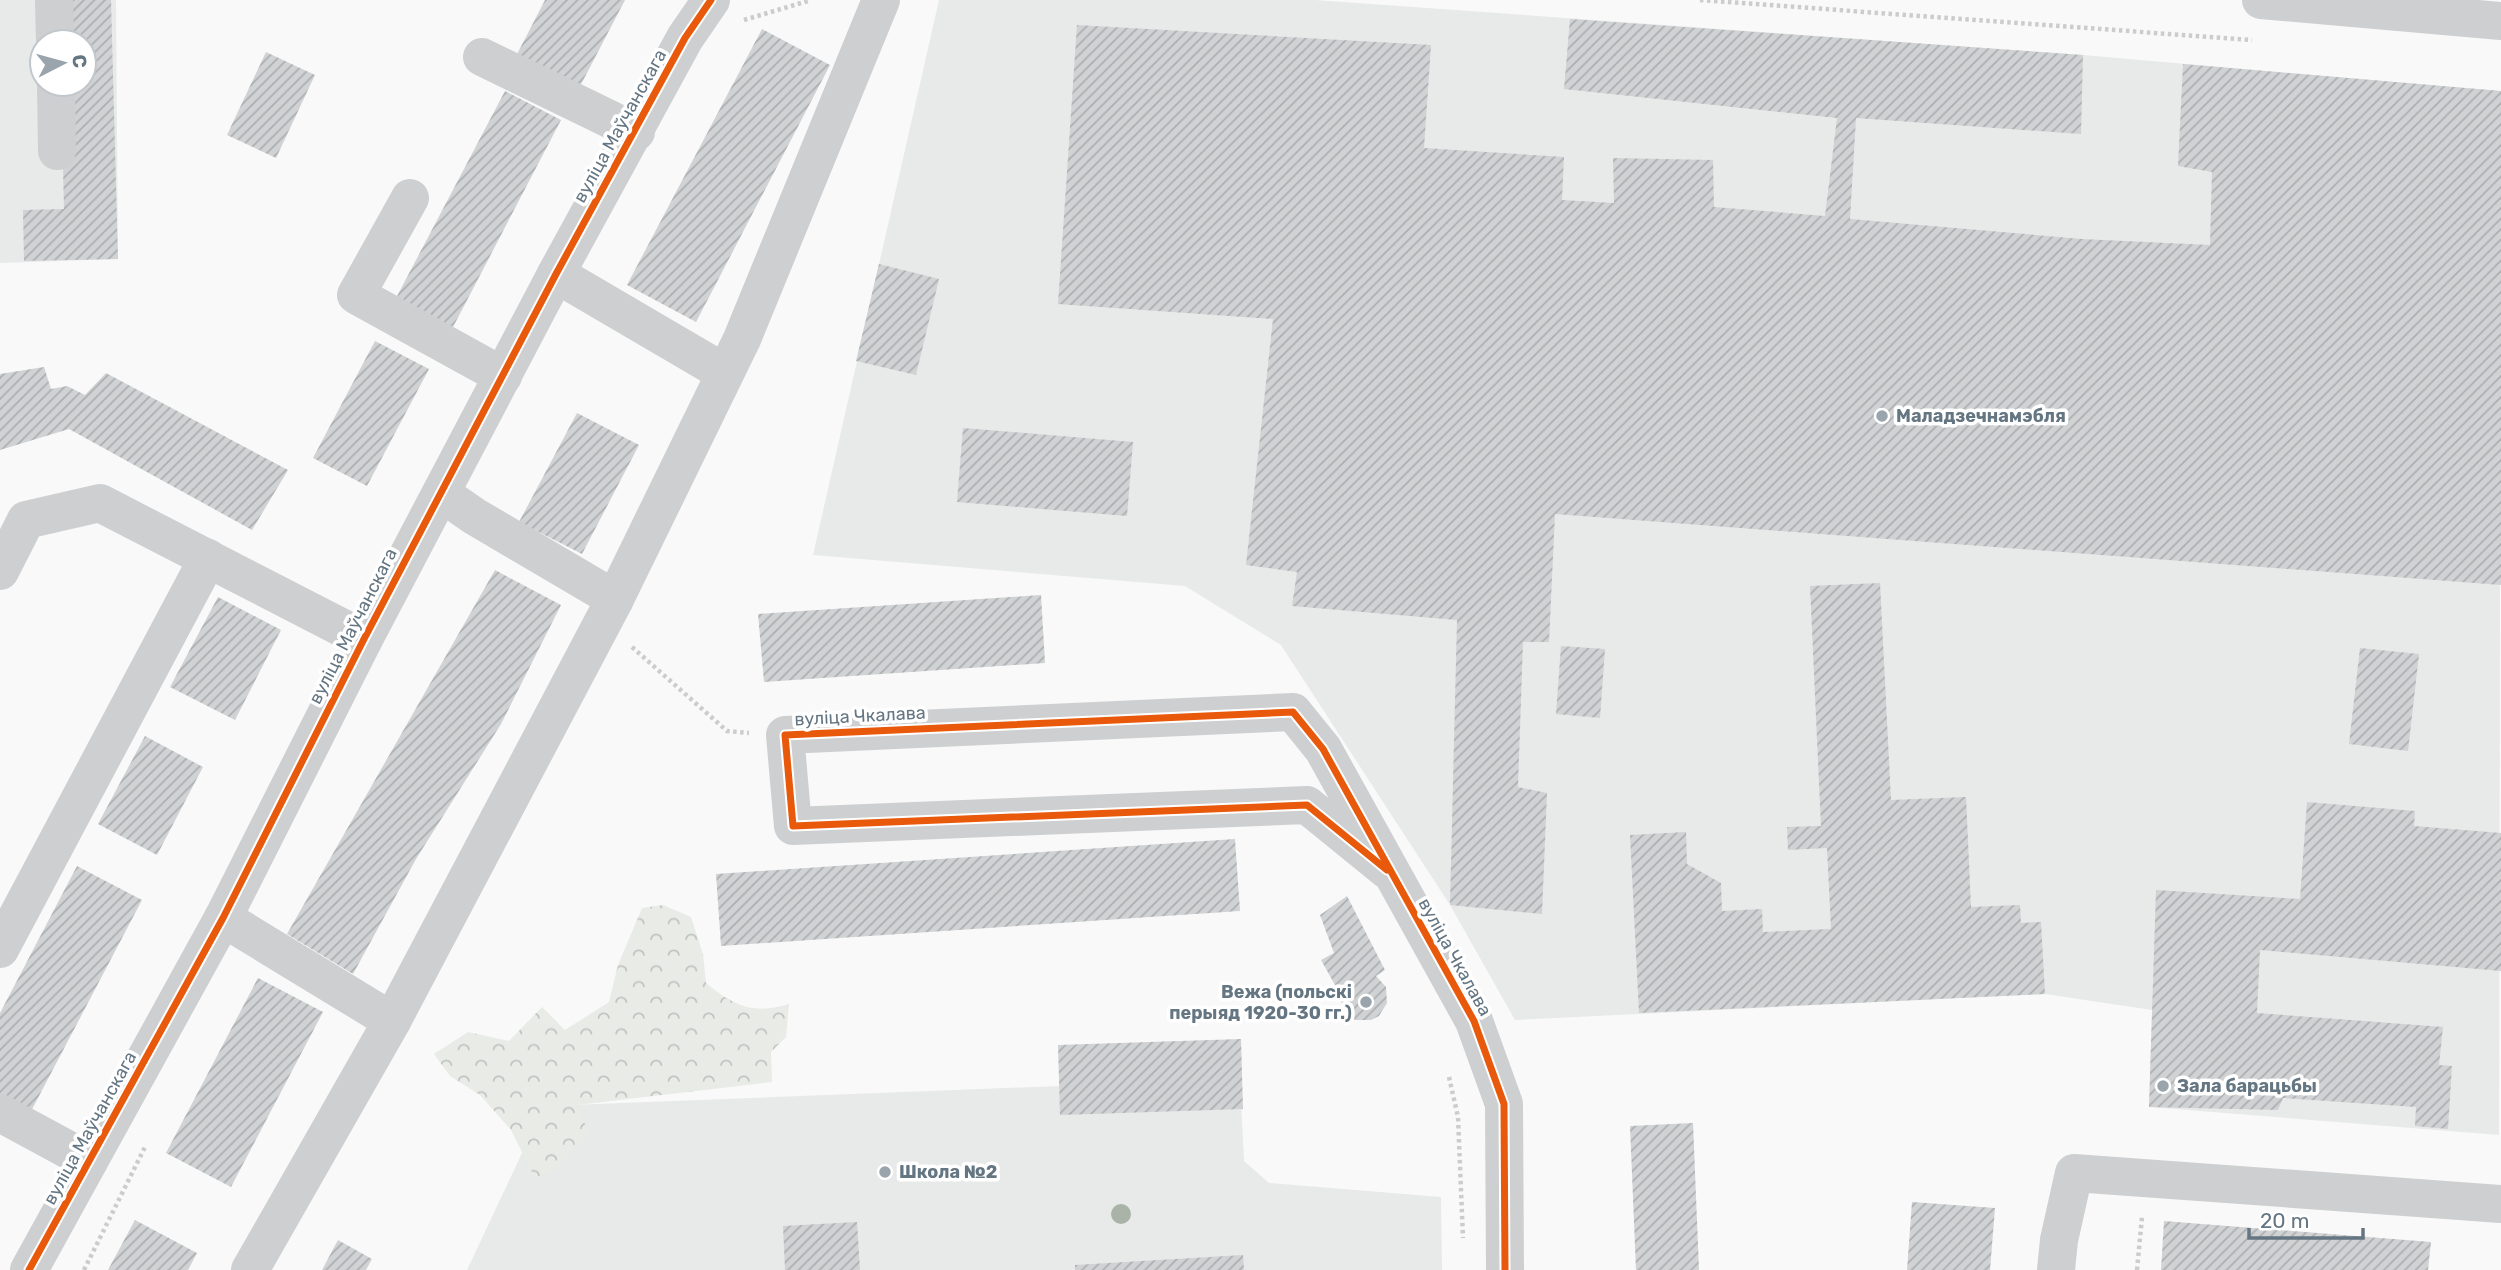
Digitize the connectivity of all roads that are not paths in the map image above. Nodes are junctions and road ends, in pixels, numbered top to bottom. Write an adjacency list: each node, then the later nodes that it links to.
1 (54, 0): 6 (street)
2 (711, 0): 9 (street, вуліца Маўчанскага)
3 (881, 0): 13 (street)
4 (2261, 0): 5 (street)
5 (2501, 21)
6 (55, 28)
7 (482, 57): 9 (street)
8 (56, 98): 10 (street)
9 (636, 132): 12 (street, вуліца Маўчанскага)
10 (57, 151)
11 (410, 198): 14 (street)
12 (556, 274): 13 (street); 14 (street, вуліца Маўчанскага)
13 (725, 373): 18 (street)
14 (503, 376): 15 (street, вуліца Маўчанскага)
15 (441, 493): 18 (street); 19 (street, вуліца Маўчанскага)
16 (208, 558): 17 (street); 19 (street); 22 (street)
17 (0, 571)
18 (609, 610): 23 (street)
19 (364, 639): 21 (street, вуліца Маўчанскага)
20 (1387, 870): 20 (street, вуліца Чкалава); 29 (street, вуліца Чкалава)
21 (223, 918): 23 (street); 25 (street, вуліца Маўчанскага)
22 (0, 949)
23 (392, 1021): 28 (street)
24 (0, 1113): 25 (street)
25 (89, 1161): 27 (street, вуліца Маўчанскага)
26 (2501, 1204): 30 (street)
27 (29, 1270)
28 (250, 1270)
29 (1505, 1270)
30 (2056, 1270)

